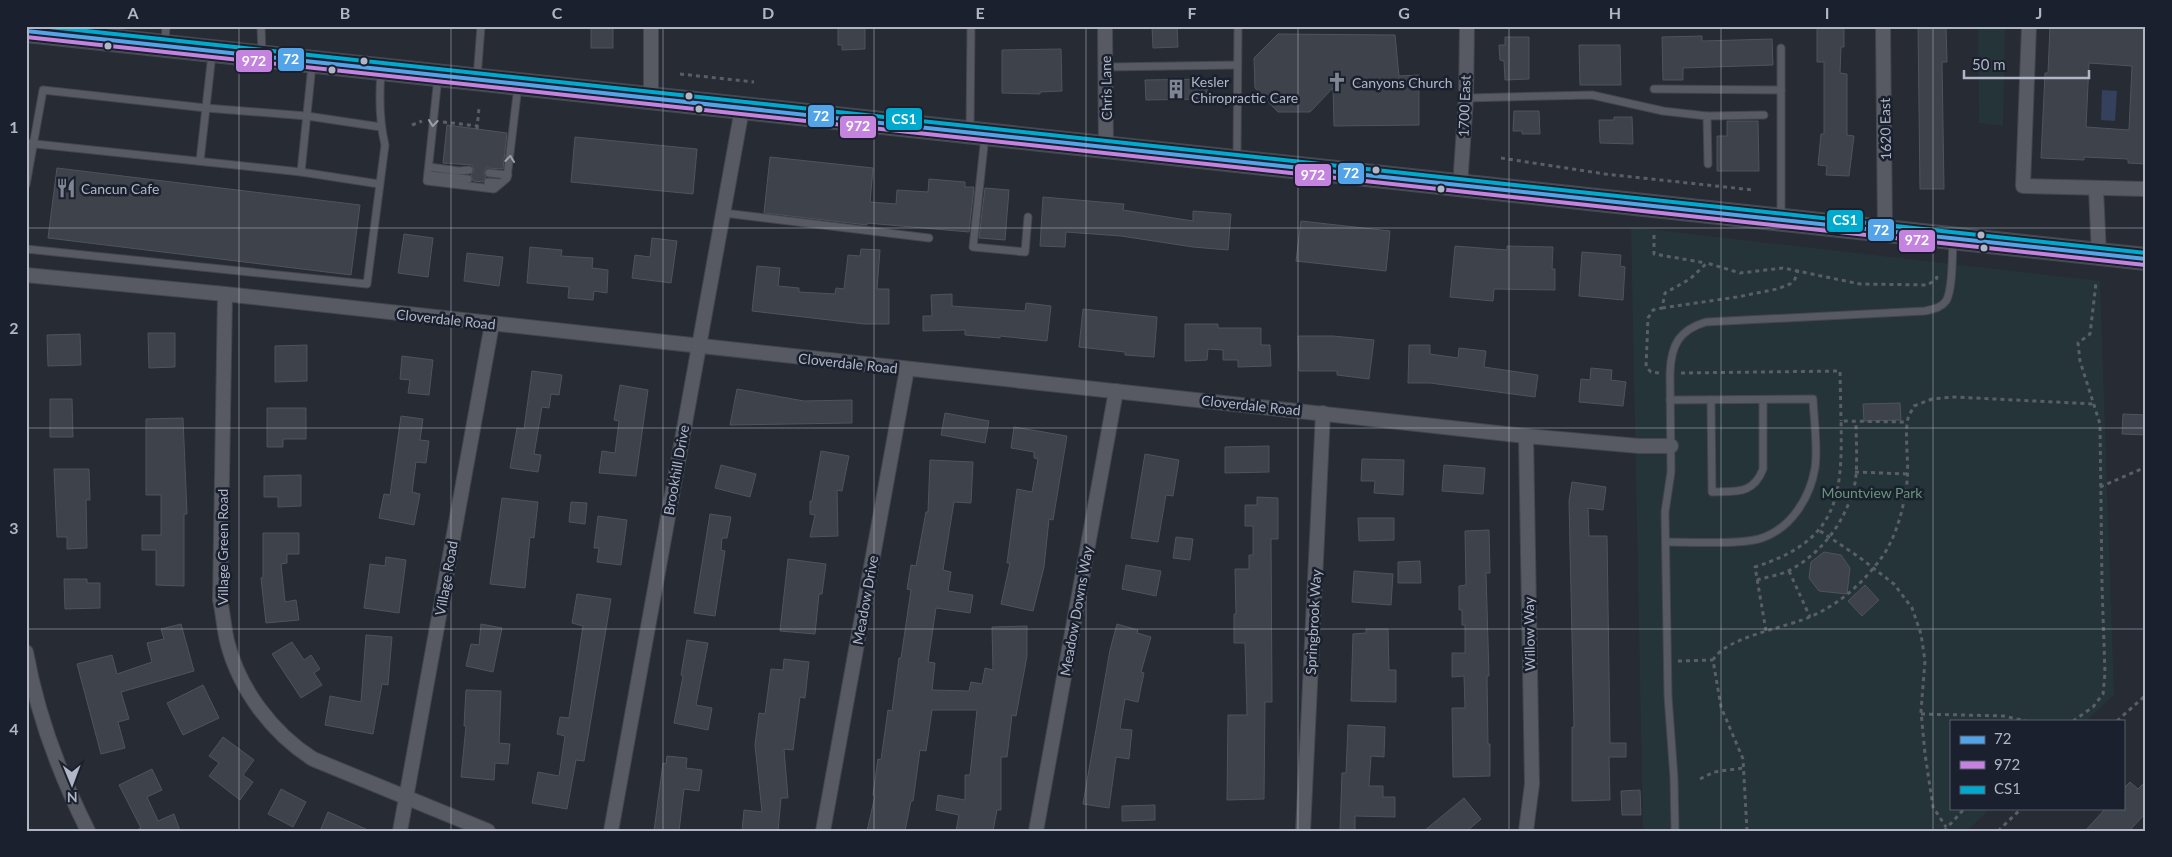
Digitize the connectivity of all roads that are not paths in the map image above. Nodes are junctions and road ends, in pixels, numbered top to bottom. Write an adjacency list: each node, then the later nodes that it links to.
1 (262, 26): 15 (lane)
2 (481, 26): 21 (lane)
3 (651, 26): 25 (street)
4 (971, 26): 33 (lane)
5 (1106, 26): 18 (street, Chris Lane)
6 (1238, 26): 17 (lane)
7 (1467, 26): 26 (street, 1700 East)
8 (1883, 26): 56 (street, 1620 East)
9 (2029, 26): 51 (street)
10 (26, 31): 11 (main road)
11 (90, 32): 12 (main road)
12 (166, 36): 14 (main road)
13 (1781, 48): 24 (lane)
14 (212, 51): 15 (main road); 27 (lane)
15 (262, 56): 16 (main road)
16 (312, 62): 19 (main road); 30 (lane)
17 (1237, 65): 18 (lane); 37 (lane)
18 (1106, 67): 35 (street, Chris Lane)
19 (382, 69): 20 (main road); 32 (lane)
20 (438, 74): 21 (main road); 39 (lane, one-way to 39)
21 (477, 79): 22 (main road)
22 (518, 83): 25 (main road); 44 (lane, one-way to 22)
23 (1654, 89): 24 (lane)
24 (1781, 90): 55 (lane)
25 (651, 98): 28 (main road)
26 (1466, 98): 31 (lane); 50 (street, 1700 East)
27 (206, 108): 30 (lane); 34 (lane); 36 (lane)
28 (742, 109): 33 (main road); 53 (street, Brookhill Drive)
29 (1764, 115): 31 (lane)
30 (307, 116): 32 (lane); 41 (lane)
31 (1707, 116): 38 (lane)
32 (381, 127): 48 (lane)
33 (978, 135): 35 (main road); 54 (lane)
34 (30, 142): 36 (lane); 49 (lane)
35 (1106, 149): 37 (main road)
36 (200, 161): 41 (lane)
37 (1237, 162): 50 (main road)
38 (1708, 164)
39 (428, 167): 40 (lane); 43 (lane)
40 (469, 170)
41 (301, 172): 48 (lane)
42 (489, 173): 44 (lane)
43 (428, 175): 45 (lane); 47 (lane)
44 (508, 175): 47 (lane)
45 (468, 180)
46 (488, 182): 47 (lane)
47 (501, 183)
48 (379, 184): 59 (lane)
49 (26, 185)
50 (1460, 186): 55 (main road)
51 (2096, 188): 52 (street); 60 (street)
52 (2146, 189)
53 (724, 213): 57 (lane); 65 (street, Brookhill Drive)
54 (1028, 217)
55 (1781, 220): 56 (main road)
56 (1885, 232): 58 (main road)
57 (929, 238)
58 (1953, 239): 60 (main road); 68 (lane)
59 (26, 250)
60 (2099, 254): 61 (main road)
61 (2146, 259)
62 (26, 275): 63 (street, Cloverdale Road)
63 (225, 294): 64 (street, Cloverdale Road); 76 (street, Village Green Road)
64 (492, 324): 65 (street, Cloverdale Road); 76 (street, Village Road)
65 (699, 347): 66 (street, Cloverdale Road); 80 (street, Brookhill Drive)
66 (907, 369): 67 (street, Cloverdale Road); 81 (street, Meadow Drive)
67 (1116, 390): 71 (street, Cloverdale Road); 82 (street, Meadow Downs Way)
68 (1670, 400): 69 (lane); 73 (lane)
69 (1711, 400): 70 (lane); 70 (lane)
70 (1763, 400): 74 (lane)
71 (1322, 413): 72 (street, Cloverdale Road); 83 (street, Springbrook Way)
72 (1526, 436): 73 (street, Cloverdale Road); 84 (street, Willow Way)
73 (1671, 446): 74 (lane)
74 (1667, 542): 85 (lane)
75 (26, 652): 77 (street)
76 (406, 798): 78 (street, Village Road); 79 (street, Village Green Road)
77 (88, 831)
78 (400, 831)
79 (488, 831)
80 (611, 831)
81 (823, 831)
82 (1036, 831)
83 (1302, 831)
84 (1526, 831)
85 (1675, 831)

